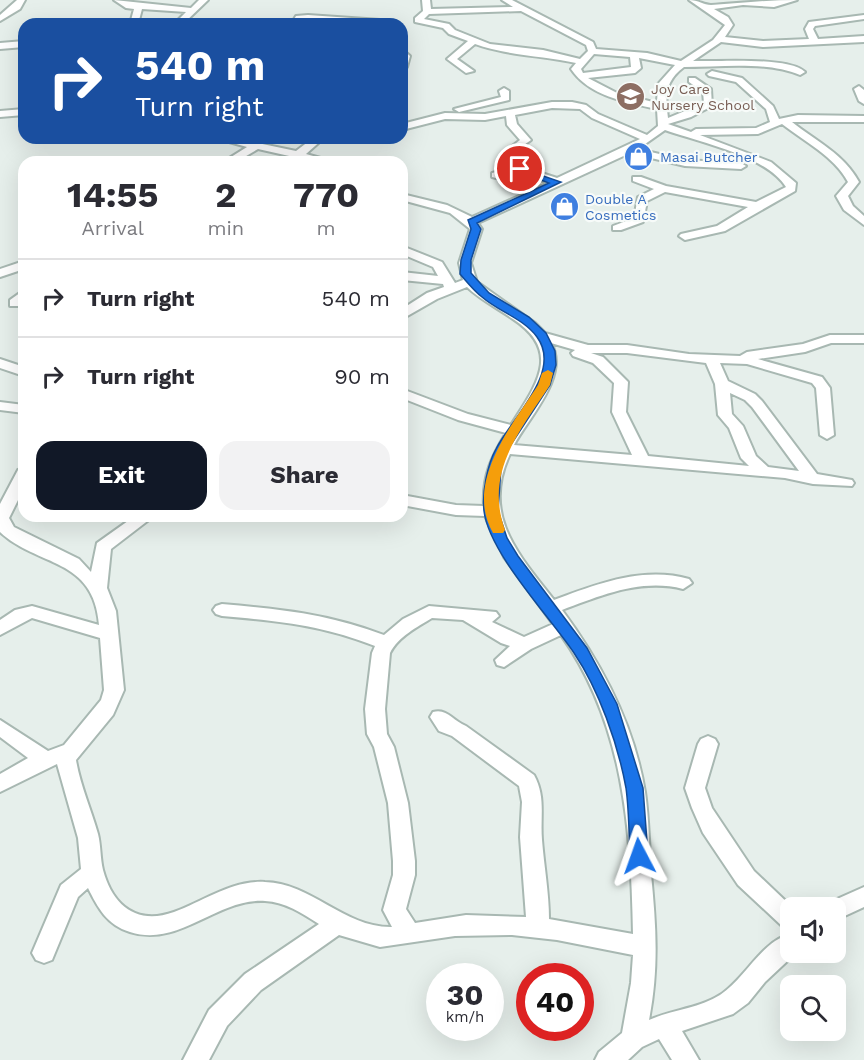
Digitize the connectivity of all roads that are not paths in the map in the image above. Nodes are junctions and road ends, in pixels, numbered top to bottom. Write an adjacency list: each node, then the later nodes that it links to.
1 (21, 0): 19 (street)
2 (118, 0): 9 (street)
3 (204, 0): 12 (street)
4 (426, 0): 13 (street)
5 (469, 0): 13 (street)
6 (506, 0): 11 (street)
7 (693, 0): 10 (street)
8 (793, 0): 10 (street)
9 (139, 6): 12 (street); 15 (street)
10 (706, 8): 22 (street)
11 (521, 9): 13 (street); 30 (street)
12 (190, 10): 16 (street)
13 (427, 11): 20 (street)
14 (864, 17): 25 (street)
15 (136, 18)
16 (183, 18)
17 (299, 18): 18 (street)
18 (322, 18)
19 (0, 19)
20 (417, 19): 21 (street); 24 (street)
21 (408, 21)
22 (721, 39): 25 (street); 33 (street)
23 (864, 39): 25 (street)
24 (474, 41): 32 (street); 34 (street)
25 (816, 42)
26 (18, 44): 27 (street)
27 (0, 46)
28 (412, 49): 29 (street)
29 (408, 50)
30 (592, 51): 31 (street); 32 (street)
31 (634, 55): 33 (street); 36 (street)
32 (581, 62): 36 (street)
33 (681, 66): 35 (street); 41 (street); 47 (street)
34 (470, 71)
35 (800, 72)
36 (579, 76): 41 (street)
37 (692, 80): 48 (street)
38 (859, 90): 40 (street)
39 (504, 91): 45 (street)
40 (864, 101)
41 (661, 107): 48 (street)
42 (18, 112): 44 (street)
43 (510, 113): 45 (street); 53 (street); 58 (street)
44 (0, 114)
45 (445, 116): 49 (street)
46 (864, 119): 47 (street)
47 (780, 122): 50 (street); 52 (street)
48 (664, 124): 51 (street); 53 (street)
49 (408, 125)
50 (758, 131): 51 (street); 52 (street)
51 (685, 132): 68 (street)
52 (800, 134): 70 (street)
53 (646, 138): 57 (street)
54 (248, 144): 56 (street)
55 (311, 144): 59 (street)
56 (257, 146): 59 (street); 60 (street)
57 (629, 149): 62 (street); 65 (street)
58 (511, 151)
59 (299, 154): 61 (street)
60 (239, 156)
61 (307, 156)
62 (741, 166)
63 (496, 175): 65 (street)
64 (637, 180): 66 (street)
65 (557, 182): 69 (street)
66 (664, 189): 68 (street); 71 (street)
67 (408, 199): 69 (street)
68 (757, 206): 72 (street)
69 (471, 222): 79 (street)
70 (864, 222)
71 (617, 228)
72 (685, 236)
73 (408, 252): 80 (street)
74 (0, 260): 75 (street)
75 (18, 263)
76 (18, 266): 77 (street)
77 (0, 273)
78 (408, 277): 80 (street)
79 (470, 281): 80 (street); 82 (street)
80 (449, 284): 81 (street)
81 (408, 311)
82 (542, 336): 84 (street); 93 (street)
83 (864, 339): 85 (street)
84 (574, 347): 86 (street); 96 (street)
85 (737, 358): 86 (street); 94 (street)
86 (711, 359): 89 (street)
87 (0, 363): 88 (street)
88 (18, 370)
89 (722, 384): 97 (street); 98 (street)
90 (408, 395): 93 (street)
91 (0, 406): 92 (street)
92 (18, 408)
93 (514, 430): 95 (street)
94 (826, 435)
95 (502, 449): 96 (street); 102 (street)
96 (642, 460): 97 (street)
97 (763, 471): 98 (street)
98 (813, 479): 99 (street)
99 (846, 483)
100 (18, 485): 103 (street)
101 (408, 501): 102 (street)
102 (491, 511): 107 (street)
103 (2, 518): 106 (street)
104 (139, 522): 106 (street)
105 (683, 583): 107 (street)
106 (98, 589): 113 (street)
107 (550, 608): 111 (street)
108 (222, 610): 114 (street)
109 (490, 616): 110 (street)
110 (470, 617): 114 (street); 115 (street)
111 (563, 627): 115 (street); 130 (street)
112 (0, 629): 113 (street)
113 (109, 634): 120 (street)
114 (386, 643): 129 (street)
115 (525, 644): 116 (street)
116 (504, 660)
117 (440, 717): 128 (street)
118 (0, 727): 121 (street)
119 (708, 744): 126 (street)
120 (70, 751): 121 (street); 123 (street)
121 (45, 759): 122 (street)
122 (0, 784)
123 (92, 873): 127 (street); 132 (street)
124 (864, 897): 125 (street)
125 (846, 905)
126 (780, 910)
127 (337, 924): 129 (street); 135 (street)
128 (538, 926): 129 (street); 130 (street)
129 (408, 933)
130 (646, 947): 134 (street)
131 (780, 953): 133 (street)
132 (44, 954)
133 (664, 1025): 134 (street); 137 (street)
134 (633, 1039): 136 (street)
135 (196, 1060)
136 (608, 1060)
137 (686, 1060)

